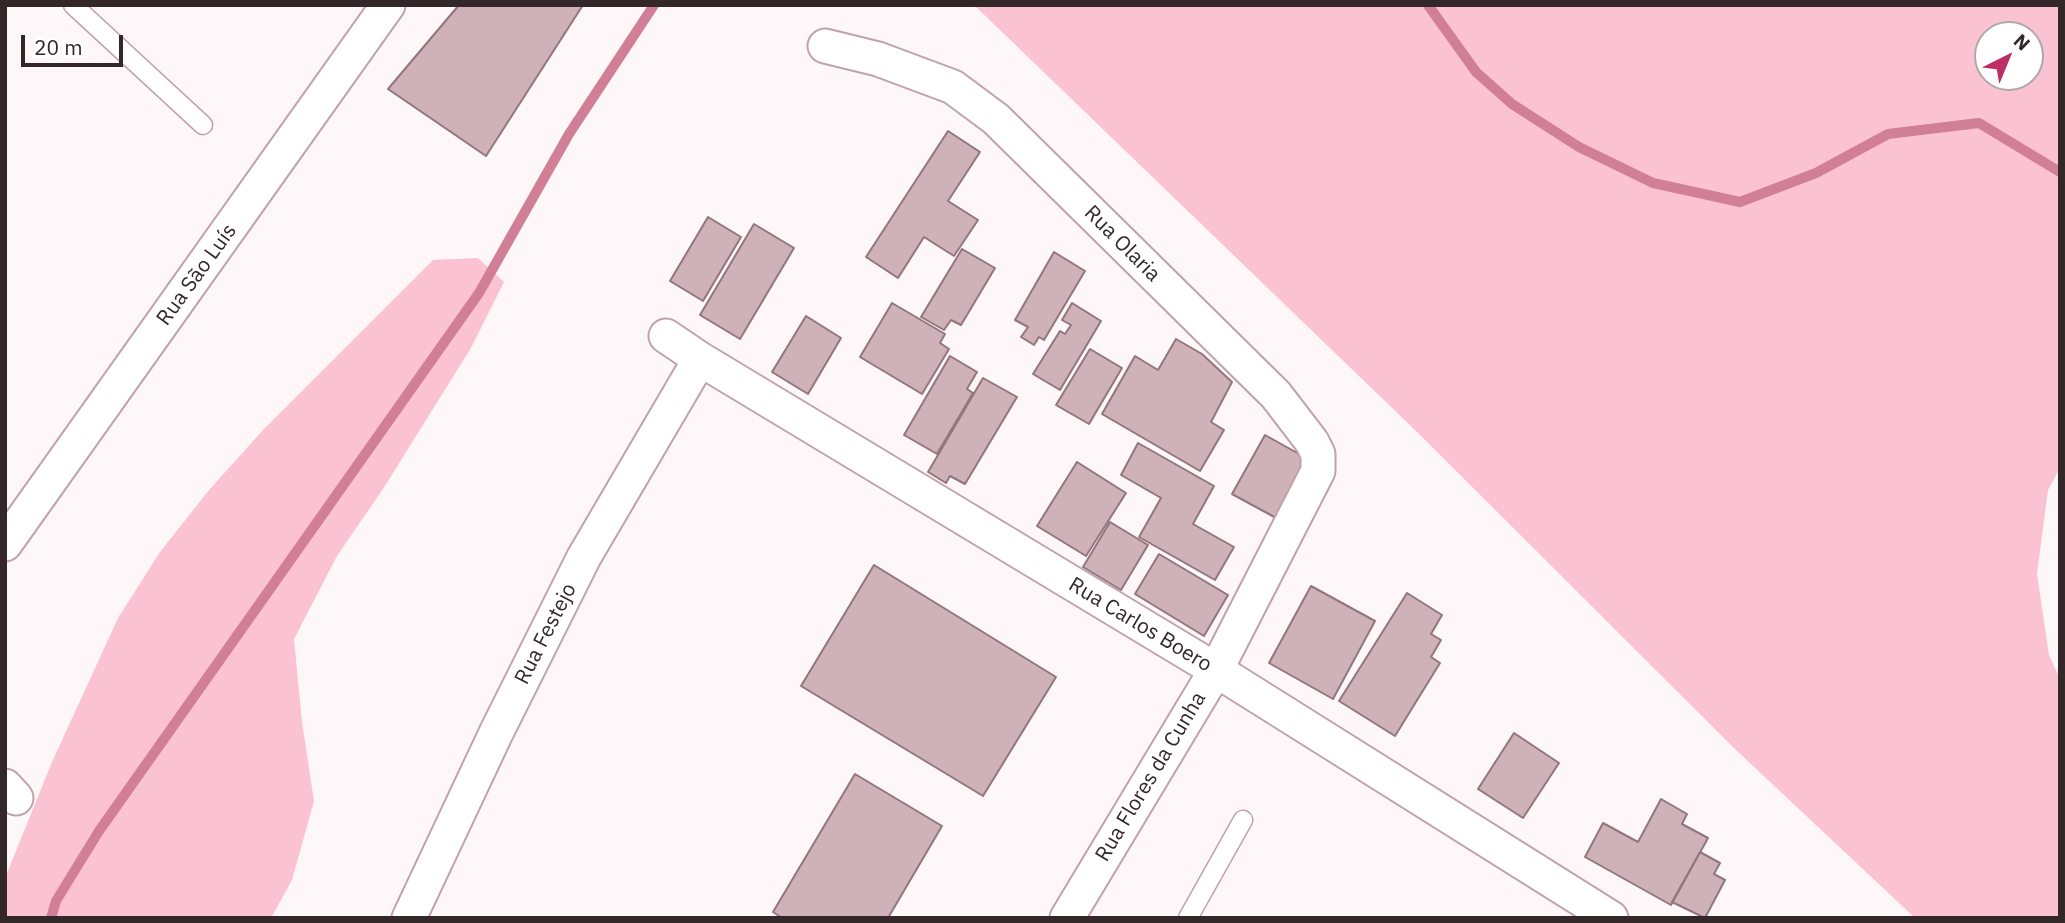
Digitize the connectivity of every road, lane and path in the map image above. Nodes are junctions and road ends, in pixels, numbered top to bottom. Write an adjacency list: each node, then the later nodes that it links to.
1 (73, 5): 4 (lane)
2 (388, 5): 8 (street, Rua São Luís)
3 (825, 46): 7 (street, Rua Olaria)
4 (204, 125)
5 (666, 336): 6 (street, Rua Carlos Boero)
6 (700, 359): 9 (street, Rua Carlos Boero); 11 (street, Rua Festejo)
7 (1290, 524): 9 (street, Rua Flores da Cunha)
8 (5, 544)
9 (1216, 670): 12 (street, Rua Flores da Cunha); 14 (street, Rua Carlos Boero)
10 (1243, 820): 13 (lane)
11 (409, 918)
12 (1067, 918)
13 (1188, 918)
14 (1611, 918)

